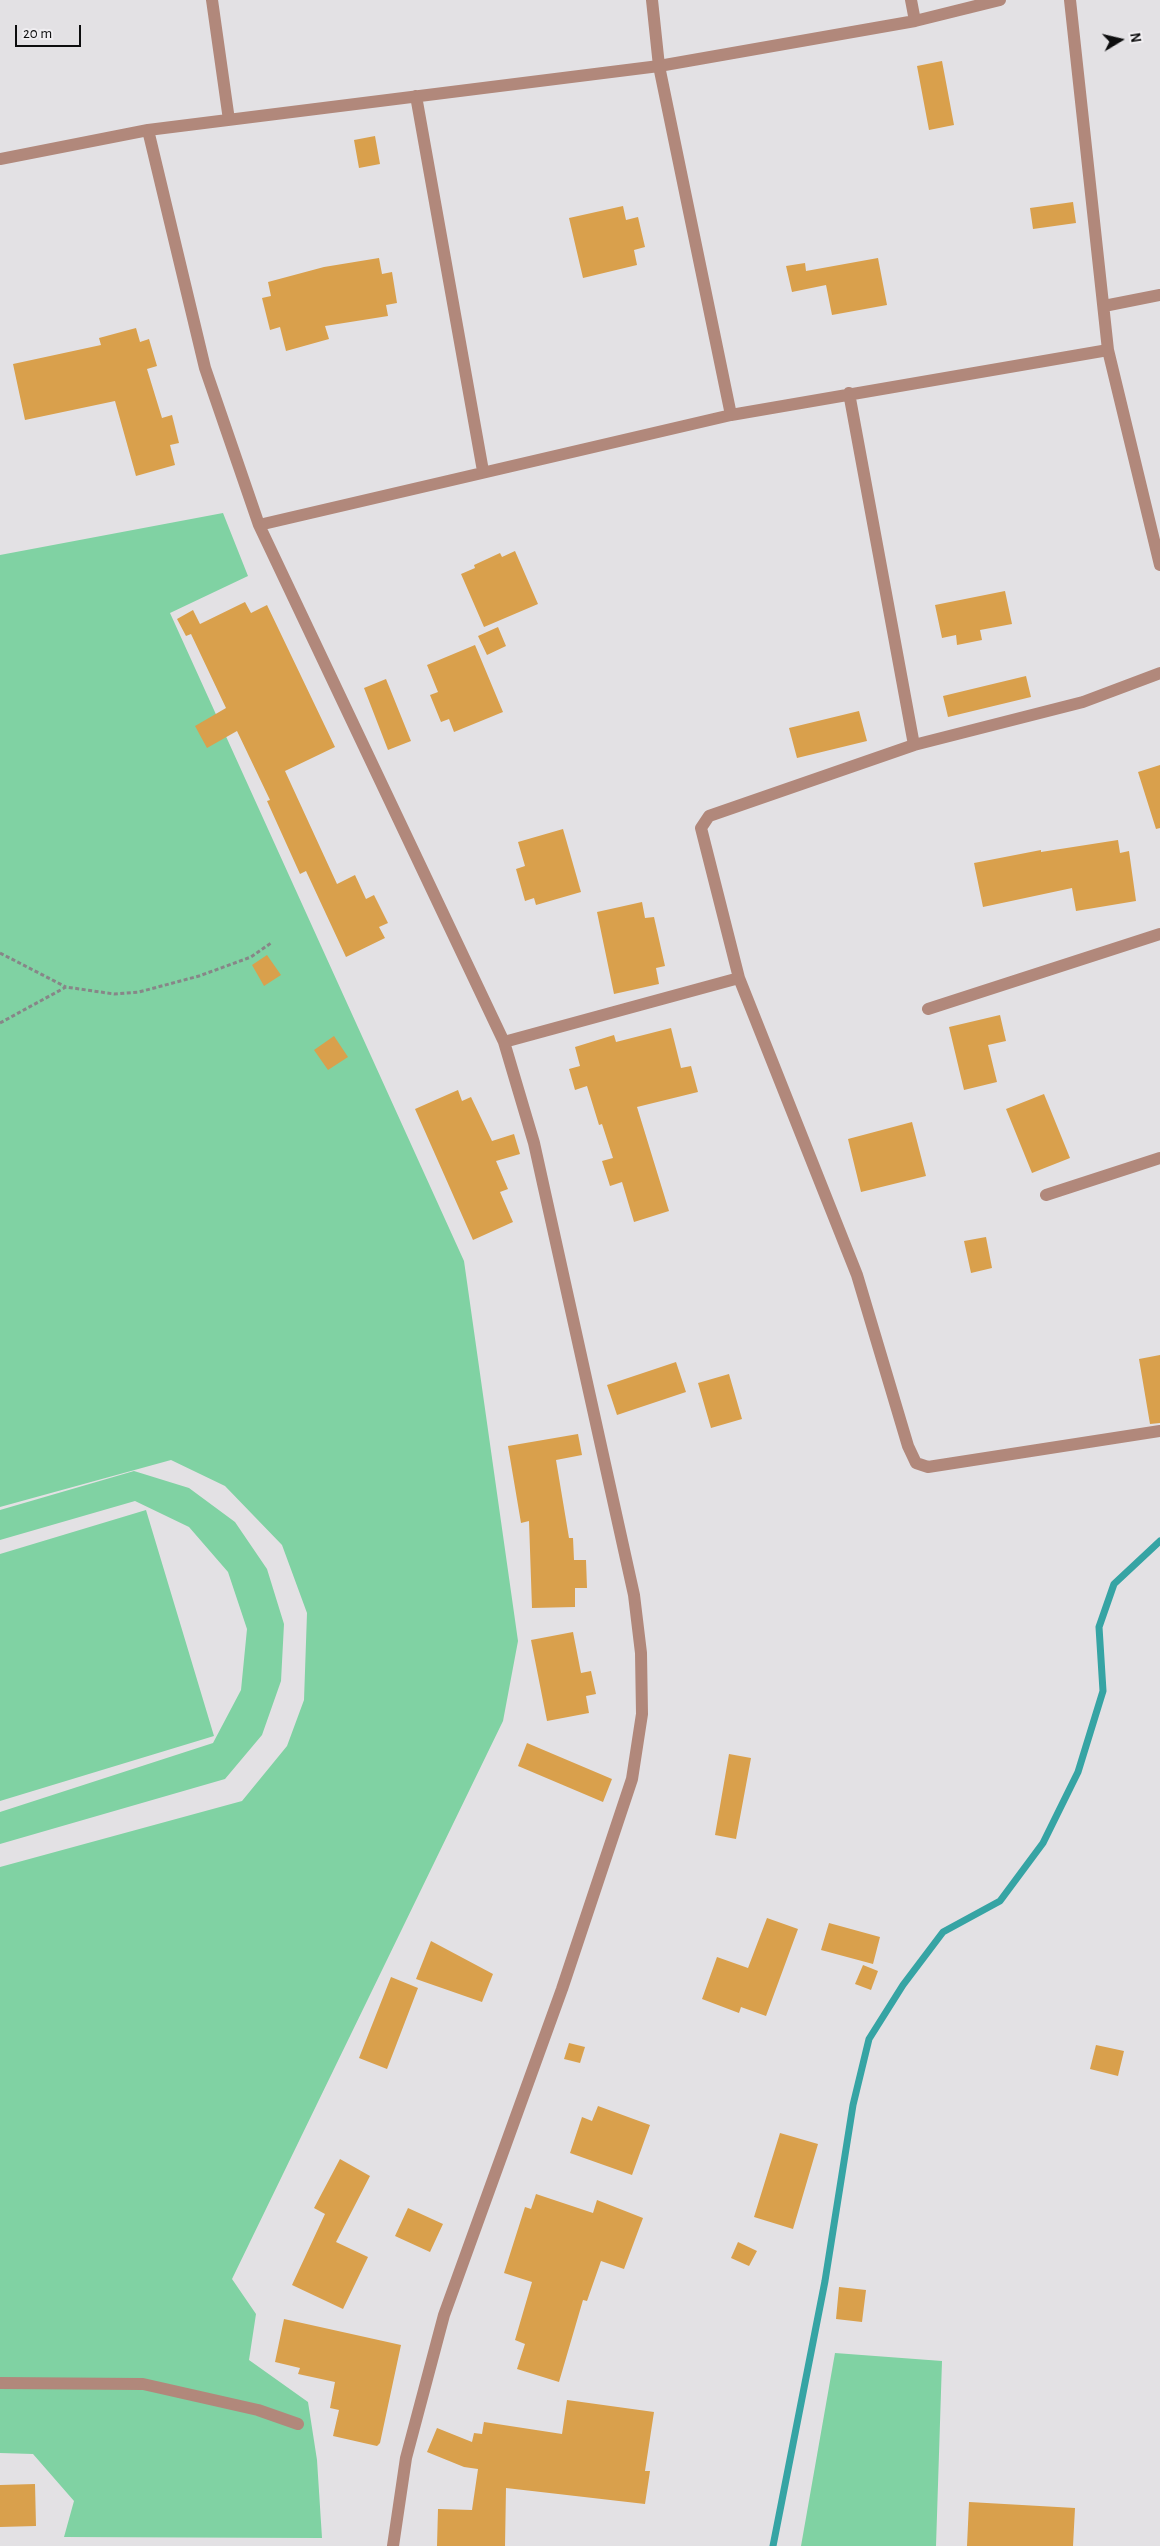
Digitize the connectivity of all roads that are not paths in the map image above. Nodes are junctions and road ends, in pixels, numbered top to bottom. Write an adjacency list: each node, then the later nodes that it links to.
1 (212, 0): 9 (street)
2 (652, 0): 7 (street)
3 (911, 0): 6 (street)
4 (1000, 0): 6 (street)
5 (1070, 0): 13 (street)
6 (914, 20): 7 (street)
7 (659, 66): 8 (street); 16 (street)
8 (416, 96): 9 (street); 17 (street)
9 (229, 120): 10 (street)
10 (148, 130): 11 (street); 18 (street)
11 (0, 159)
12 (1160, 295): 13 (street)
13 (1104, 306): 14 (street)
14 (1108, 350): 15 (street); 19 (street)
15 (849, 393): 16 (street); 21 (street)
16 (731, 415): 17 (street)
17 (482, 472): 18 (street)
18 (259, 525): 25 (street)
19 (1160, 565)
20 (1160, 674): 21 (street)
21 (914, 745): 23 (street)
22 (1160, 934): 24 (street)
23 (739, 978): 25 (street); 28 (street)
24 (928, 1008)
25 (504, 1042): 31 (street)
26 (1160, 1158): 27 (street)
27 (1046, 1195)
28 (1160, 1431)
29 (0, 2383): 30 (street)
30 (298, 2424)
31 (393, 2546)

